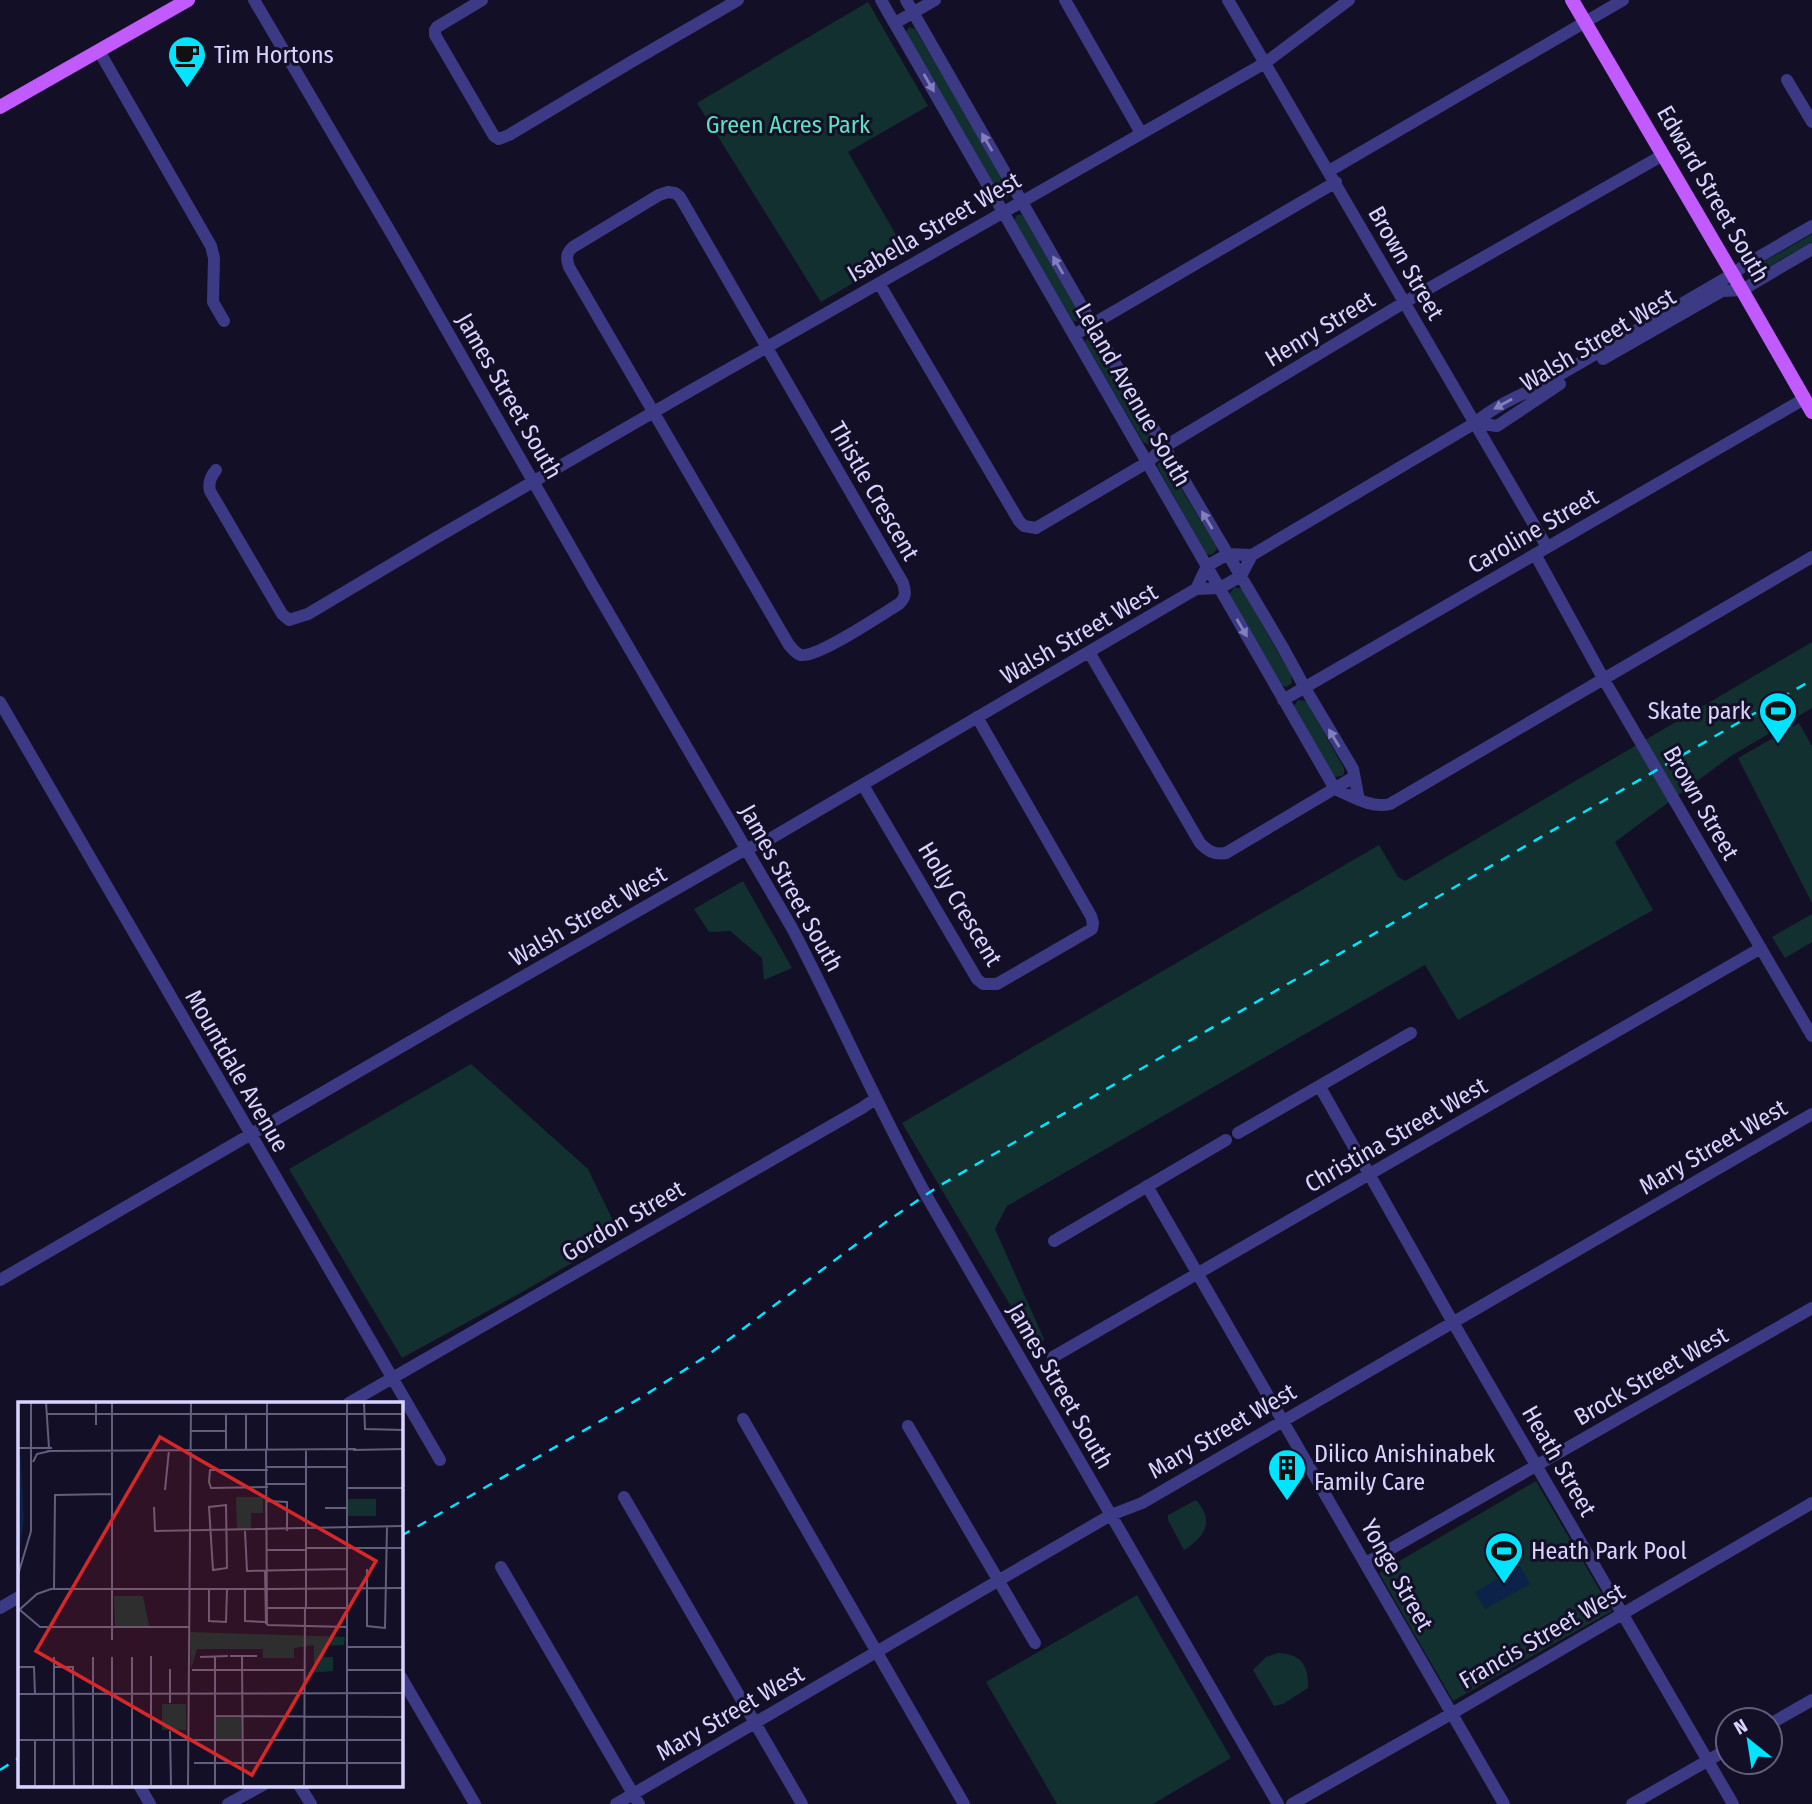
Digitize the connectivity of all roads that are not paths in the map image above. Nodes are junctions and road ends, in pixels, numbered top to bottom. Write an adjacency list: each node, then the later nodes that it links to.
1 (188, 0): 16 (main road)
2 (254, 0): 43 (street, James Street South)
3 (482, 0): 4 (street)
4 (738, 0)
5 (881, 0): 15 (street, Leland Avenue South)
6 (906, 0): 13 (street, Leland Avenue South)
7 (935, 0): 13 (street)
8 (1065, 0): 21 (street)
9 (1228, 0): 17 (street, Brown Street)
10 (1349, 0): 17 (street, Isabella Street West)
11 (1572, 0): 14 (main road, Edward Street South)
12 (1623, 0): 14 (street)
13 (914, 12): 15 (street); 24 (street, Leland Avenue South, one-way to 13)
14 (1585, 22): 22 (main road, Edward Street South); 23 (street)
15 (895, 23): 25 (street, Leland Avenue South, one-way to 25)
16 (99, 51): 19 (main road); 32 (street)
17 (1265, 63): 21 (street, Isabella Street West); 23 (street, Brown Street)
18 (1787, 80): 20 (street)
19 (0, 107)
20 (1812, 122)
21 (1141, 133): 24 (street, Isabella Street West)
22 (1663, 155): 28 (main road, Edward Street South); 31 (street, Henry Street)
23 (1332, 176): 31 (street, Brown Street); 33 (street)
24 (1021, 201): 25 (street, Isabella Street West); 33 (street, Leland Avenue South, one-way to 24)
25 (1003, 212): 29 (street, Isabella Street West); 34 (street, Leland Avenue South)
26 (1812, 226): 28 (street, Walsh Street West)
27 (1812, 249): 30 (street, Walsh Street West)
28 (1733, 274): 30 (main road, Edward Street South); 39 (street, Walsh Street West, one-way to 39)
29 (879, 283): 35 (street, Isabella Street West); 41 (street, Henry Street)
30 (1742, 290): 36 (main road, Edward Street South); 39 (street, Walsh Street West)
31 (1405, 302): 39 (street, Brown Street); 40 (street, Henry Street)
32 (224, 321)
33 (1092, 324): 34 (street); 40 (street, Leland Avenue South)
34 (1074, 335): 41 (street, Leland Avenue South)
35 (766, 348): 38 (street, Isabella Street West); 38 (street); 38 (street, Thistle Crescent)
36 (1804, 399): 37 (main road, Edward Street South); 44 (street, Caroline Street)
37 (1812, 412)
38 (653, 413): 43 (street, Isabella Street West)
39 (1475, 424): 44 (street, Brown Street); 47 (street, Walsh Street West)
40 (1164, 447): 41 (street, Henry Street); 45 (street, Leland Avenue South, one-way to 40)
41 (1148, 462): 49 (street, Leland Avenue South)
42 (216, 471): 43 (street, Isabella Street West)
43 (534, 481): 63 (street, James Street South)
44 (1547, 547): 46 (street, Caroline Street)
45 (1228, 554): 47 (street); 49 (street); 50 (street, Leland Avenue South)
46 (1535, 554): 54 (street, Brown Street); 55 (street, Caroline Street)
47 (1252, 555): 50 (street)
48 (1812, 557): 54 (street)
49 (1207, 566): 51 (street, Leland Avenue South); 52 (street, Walsh Street West)
50 (1241, 576): 51 (street, Walsh Street West); 55 (street, Leland Avenue South)
51 (1220, 588): 52 (street, Walsh Street West); 56 (street, Leland Avenue South, one-way to 56)
52 (1196, 589): 53 (street, Walsh Street West)
53 (1089, 652): 58 (street, Walsh Street West); 61 (street)
54 (1603, 678): 62 (street); 64 (street, Brown Street)
55 (1305, 688): 56 (street, Caroline Street); 59 (street, Leland Avenue South, one-way to 55)
56 (1283, 700): 61 (street, Leland Avenue South)
57 (0, 702): 70 (street, Mountdale Avenue)
58 (977, 718): 60 (street, Walsh Street West); 60 (street, Holly Crescent)
59 (1354, 777): 61 (street); 62 (street, Leland Avenue South)
60 (863, 785): 63 (street, Walsh Street West)
61 (1335, 789): 62 (street)
62 (1359, 800)
63 (747, 849): 68 (street, James Street South); 70 (street, Walsh Street West)
64 (1760, 948): 66 (street, Brown Street); 71 (street, Christina Street West)
65 (1411, 1034): 67 (street)
66 (1812, 1036)
67 (1320, 1087): 71 (street, Heath Street); 72 (street)
68 (875, 1099): 79 (street, Gordon Street); 88 (street, James Street South)
69 (1812, 1114): 77 (street, Mary Street West)
70 (249, 1134): 75 (street, Walsh Street West); 79 (street, Mountdale Avenue)
71 (1370, 1175): 74 (street, Christina Street West); 77 (street, Heath Street)
72 (1147, 1186): 73 (street); 74 (street, Yonge Street)
73 (1054, 1241)
74 (1198, 1273): 78 (street, Christina Street West); 82 (street, Yonge Street)
75 (0, 1280)
76 (1812, 1307): 85 (street, Brock Street West)
77 (1453, 1322): 82 (street, Mary Street West); 85 (street, Heath Street)
78 (1053, 1357)
79 (391, 1379): 80 (street, Gordon Street); 84 (street, Mountdale Avenue)
80 (351, 1402)
81 (743, 1419): 96 (street)
82 (1282, 1421): 88 (street, Mary Street West); 89 (street, Yonge Street)
83 (908, 1426): 91 (street)
84 (440, 1460)
85 (1538, 1465): 89 (street, Brock Street West); 94 (street, Heath Street)
86 (624, 1497): 101 (street)
87 (1812, 1503): 94 (street, Francis Street West)
88 (1111, 1515): 91 (street, Mary Street West); 115 (street, James Street South)
89 (1366, 1563): 99 (street, Yonge Street)
90 (501, 1567): 107 (street)
91 (999, 1580): 95 (street); 96 (street, Mary Street West)
92 (18, 1598): 93 (street)
93 (0, 1608)
94 (1622, 1613): 99 (street, Francis Street West); 103 (street, Heath Street)
95 (1035, 1643)
96 (876, 1652): 101 (street, Mary Street West); 114 (street)
97 (402, 1679): 111 (street)
98 (1812, 1700): 100 (street)
99 (1451, 1714): 116 (street, Francis Street West); 117 (street, Yonge Street)
100 (1784, 1716)
101 (755, 1723): 107 (street, Mary Street West); 113 (street)
102 (1714, 1757): 103 (street)
103 (1707, 1761): 118 (street); 119 (street, Heath Street)
104 (140, 1786): 108 (street)
105 (261, 1786): 109 (street)
106 (300, 1786): 110 (street)
107 (636, 1799): 112 (street, Mary Street West)
108 (150, 1804)
109 (228, 1804)
110 (311, 1804)
111 (475, 1804)
112 (616, 1804)
113 (802, 1804)
114 (964, 1804)
115 (1278, 1804)
116 (1292, 1804)
117 (1504, 1804)
118 (1632, 1804)
119 (1733, 1804)

